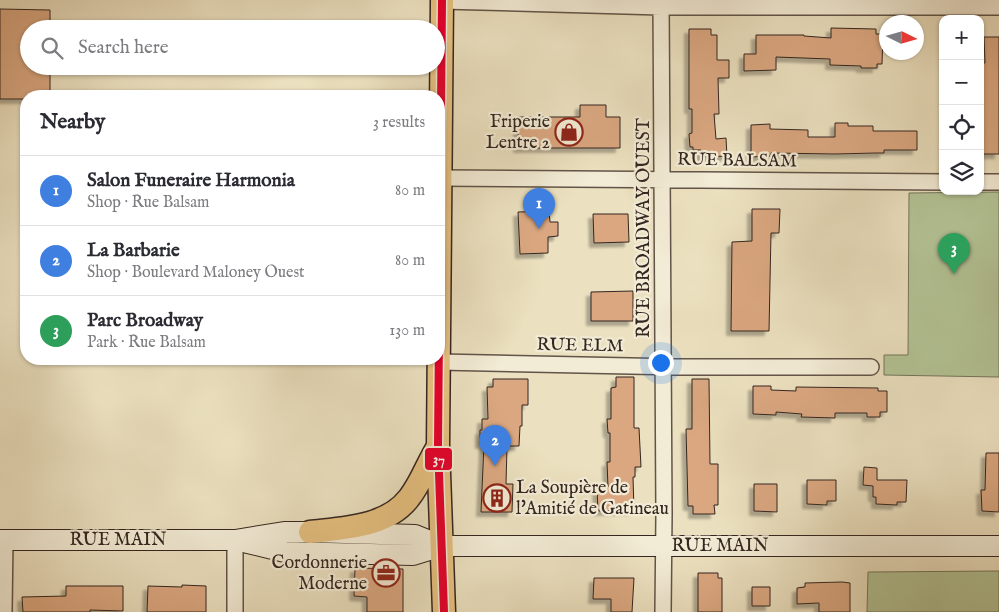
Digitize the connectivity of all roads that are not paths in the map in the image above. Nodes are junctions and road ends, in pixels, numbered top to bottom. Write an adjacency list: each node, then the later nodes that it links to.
1 (442, 1): 2 (street); 4 (main road)
2 (661, 3): 3 (street); 8 (street, RUE BROADWAY OUEST)
3 (999, 7)
4 (442, 20)
5 (441, 75): 6 (main road)
6 (441, 90)
7 (445, 178): 8 (street, RUE BALSAM)
8 (662, 179): 9 (street, RUE BALSAM); 14 (street, RUE BROADWAY OUEST)
9 (939, 182)
10 (984, 182): 11 (street)
11 (999, 182)
12 (445, 362): 14 (street, RUE ELM)
13 (439, 365): 16 (main road)
14 (664, 366): 15 (street, RUE ELM); 21 (street, RUE BROADWAY OUEST)
15 (871, 367)
16 (438, 445): 17 (main road); 20 (main road)
17 (310, 532): 19 (street, RUE MAIN); 20 (street, RUE MAIN)
18 (2, 540): 19 (street, RUE MAIN); 23 (street)
19 (235, 540): 20 (street, RUE MAIN); 24 (street)
20 (442, 546): 21 (street, RUE MAIN); 25 (main road)
21 (663, 546): 22 (street, RUE MAIN); 26 (street, RUE BROADWAY OUEST)
22 (999, 546)
23 (4, 612)
24 (235, 612)
25 (444, 612)
26 (663, 612)

